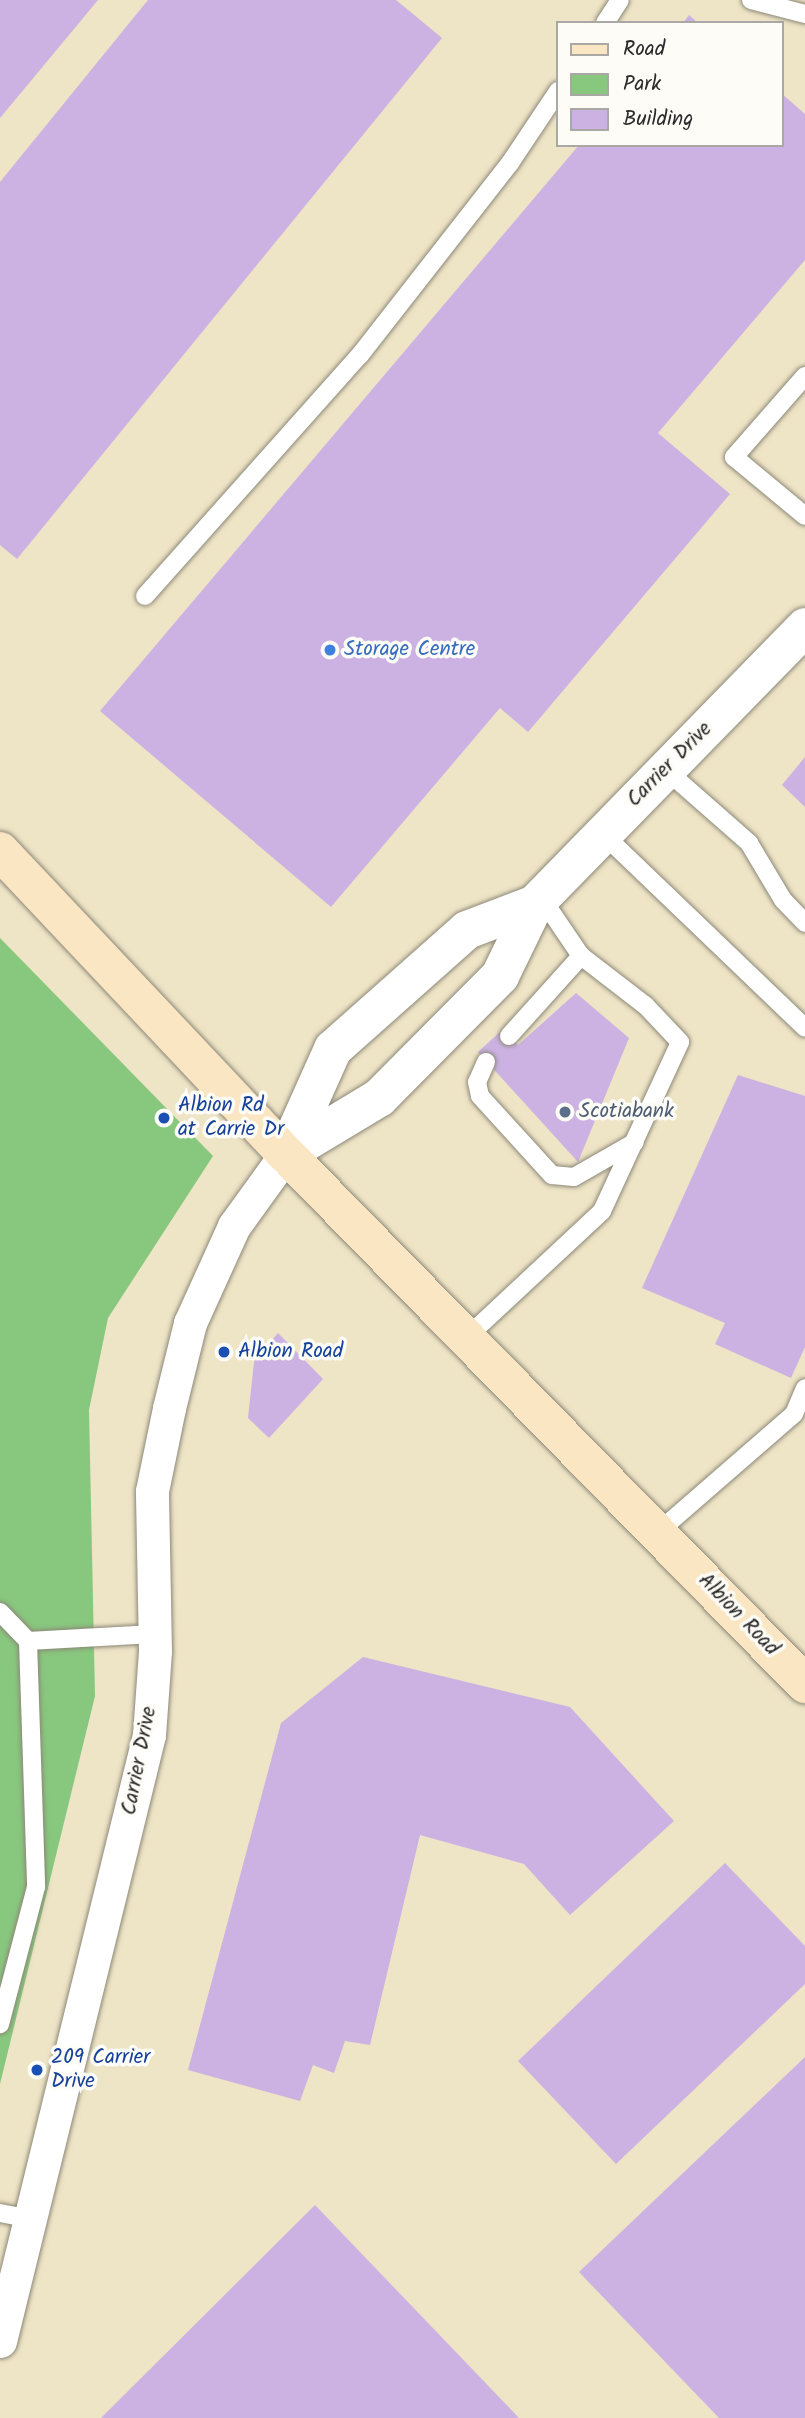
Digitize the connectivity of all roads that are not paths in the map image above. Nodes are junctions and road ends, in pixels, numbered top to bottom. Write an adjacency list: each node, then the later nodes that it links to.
1 (620, 0): 4 (lane)
2 (751, 0): 3 (lane)
3 (805, 13)
4 (606, 21)
5 (556, 94): 8 (lane)
6 (805, 376): 7 (lane)
7 (805, 516)
8 (145, 596)
9 (805, 627): 10 (street, Carrier Drive)
10 (666, 770): 11 (street, Carrier Drive); 14 (lane)
11 (602, 833): 13 (street, Carrier Drive); 16 (lane)
12 (0, 851): 20 (main road, Albion Road)
13 (538, 901): 15 (lane); 20 (street, Carrier Drive); 20 (street, Carrier Drive)
14 (805, 923)
15 (581, 956): 17 (lane); 19 (lane)
16 (805, 1028)
17 (509, 1037)
18 (486, 1062): 19 (lane)
19 (635, 1142): 21 (lane)
20 (286, 1154): 21 (main road, Albion Road); 25 (street, Carrier Drive)
21 (466, 1338): 23 (main road, Albion Road)
22 (805, 1388): 23 (lane)
23 (657, 1533): 27 (main road, Albion Road)
24 (0, 1612): 26 (lane)
25 (154, 1634): 26 (lane); 29 (street, Carrier Drive)
26 (28, 1641): 28 (lane)
27 (805, 1684)
28 (0, 2024)
29 (15, 2216): 30 (street, Carrier Drive)
30 (0, 2341)

